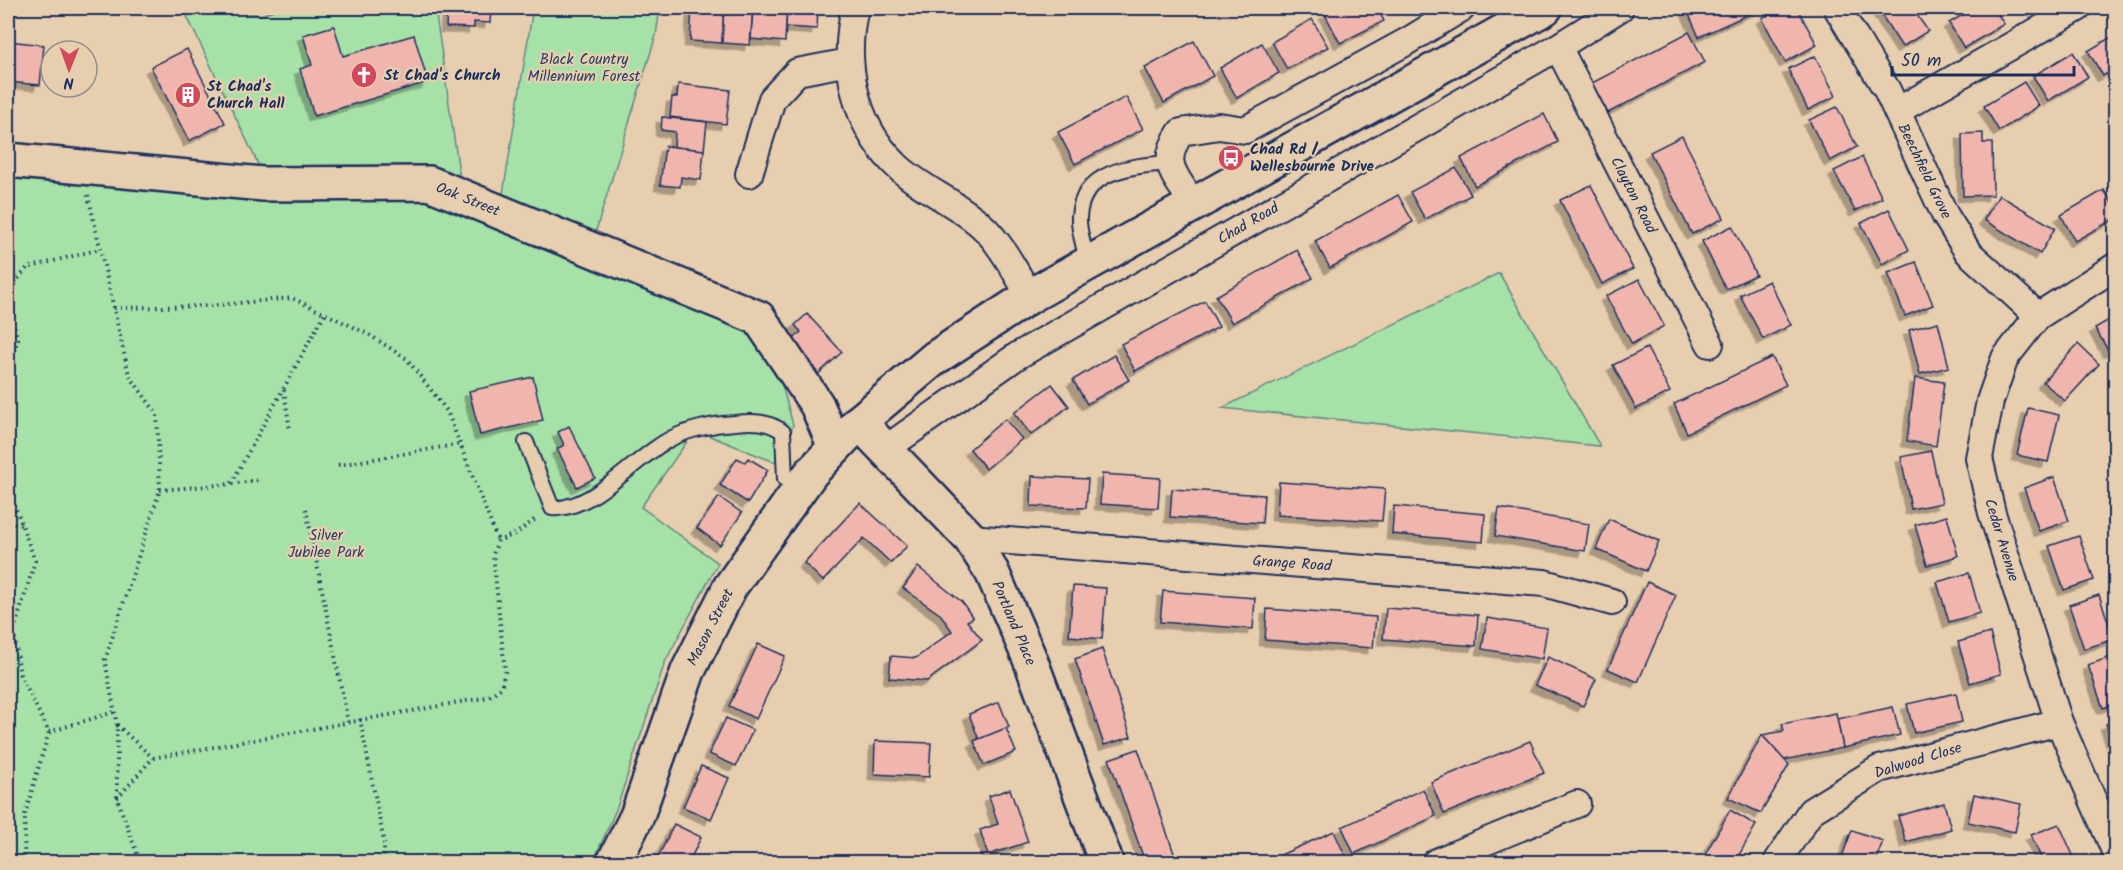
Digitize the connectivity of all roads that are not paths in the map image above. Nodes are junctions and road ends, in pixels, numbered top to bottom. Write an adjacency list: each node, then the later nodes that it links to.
1 (855, 8): 8 (street)
2 (1462, 8): 11 (street)
3 (1545, 8): 13 (street)
4 (1620, 8): 7 (street, Chad Road)
5 (1837, 8): 9 (street, Beechfield Grove)
6 (2078, 8): 9 (street)
7 (1558, 47): 18 (street, Clayton Road); 22 (street, Chad Road)
8 (849, 62): 12 (street); 16 (street)
9 (1897, 111): 17 (street, Beechfield Grove)
10 (8, 160): 21 (street, Oak Street)
11 (1169, 164): 13 (street); 14 (lane)
12 (749, 174)
13 (1193, 204): 14 (street)
14 (1088, 264): 16 (street)
15 (2115, 266): 17 (street, Cedar Avenue)
16 (1030, 296): 19 (street)
17 (2038, 316): 26 (street, Cedar Avenue)
18 (1710, 344)
19 (860, 422): 21 (street, Mason Street); 22 (street, Portland Place)
20 (526, 442): 23 (lane)
21 (835, 447): 23 (street, Mason Street)
22 (884, 450): 24 (street, Portland Place)
23 (799, 489): 29 (street, Mason Street)
24 (970, 538): 25 (street, Grange Road); 30 (street, Portland Place)
25 (1612, 602)
26 (2059, 722): 28 (street, Cedar Avenue); 32 (street, Dalwood Close)
27 (1577, 804): 31 (street)
28 (2115, 853)
29 (614, 862)
30 (1106, 862)
31 (1436, 862)
32 (1777, 862)

